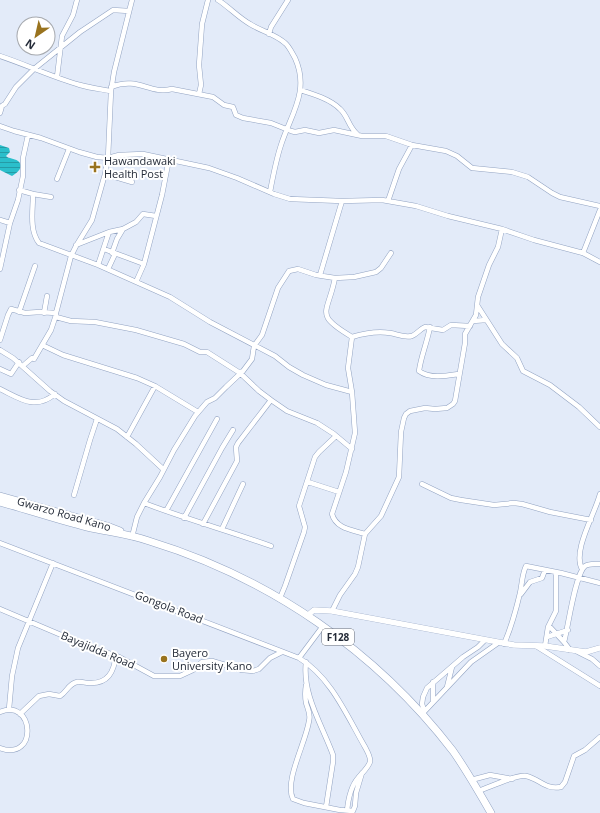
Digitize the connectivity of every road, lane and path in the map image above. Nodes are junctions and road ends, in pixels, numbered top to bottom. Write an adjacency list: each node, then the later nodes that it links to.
1 (76, 0): 8 (street)
2 (132, 0): 6 (street)
3 (208, 0): 14 (street)
4 (218, 0): 7 (street)
5 (288, 0): 7 (street)
6 (129, 10): 8 (street); 12 (street)
7 (269, 34): 13 (street)
8 (62, 48): 10 (street); 11 (street)
9 (0, 56): 10 (street)
10 (34, 69): 11 (street); 15 (street)
11 (57, 77): 12 (street)
12 (111, 89): 14 (street); 23 (street)
13 (300, 90): 18 (street); 19 (street)
14 (199, 94): 18 (street)
15 (1, 107): 16 (street)
16 (0, 113)
17 (0, 126): 20 (street)
18 (287, 130): 19 (street); 29 (street)
19 (357, 134): 21 (street)
20 (28, 135): 22 (street); 28 (street)
21 (412, 144): 33 (street); 34 (street)
22 (69, 149): 23 (street); 26 (street)
23 (108, 158): 24 (street); 25 (street)
24 (169, 159): 29 (street); 36 (street)
25 (105, 174): 27 (street); 43 (street)
26 (57, 179)
27 (132, 182)
28 (19, 190): 30 (street); 38 (street)
29 (270, 192): 32 (street)
30 (33, 194): 31 (street); 48 (street)
31 (51, 197)
32 (342, 201): 33 (street); 55 (street)
33 (388, 201): 40 (street)
34 (600, 206)
35 (600, 210): 47 (street)
36 (156, 216): 39 (street); 50 (street)
37 (0, 220): 38 (street)
38 (10, 223): 42 (street)
39 (123, 229): 41 (street); 45 (street)
40 (502, 229): 47 (street); 59 (street)
41 (109, 232): 43 (street); 44 (street)
42 (2, 244): 53 (street)
43 (76, 246): 48 (street)
44 (104, 249): 45 (street); 51 (street)
45 (114, 253): 50 (street); 54 (street)
46 (391, 253): 56 (street)
47 (583, 253): 49 (street)
48 (71, 256): 51 (street); 62 (street)
49 (600, 262)
50 (144, 264): 57 (street)
51 (98, 265): 54 (street)
52 (35, 266): 60 (street)
53 (0, 269)
54 (108, 269): 57 (street)
55 (320, 275): 56 (street); 71 (street)
56 (335, 278): 68 (street)
57 (136, 282): 71 (street)
58 (47, 296): 61 (street)
59 (476, 303): 63 (street); 64 (street)
60 (20, 312): 61 (street); 67 (street)
61 (44, 313): 62 (street)
62 (56, 315): 70 (street); 76 (street)
63 (486, 320): 64 (street); 86 (street)
64 (473, 321): 65 (street)
65 (470, 326): 66 (street); 77 (street)
66 (430, 328): 68 (street); 77 (street)
67 (1, 331): 69 (street)
68 (352, 337): 80 (street)
69 (0, 340)
70 (42, 345): 74 (street); 78 (street)
71 (254, 346): 76 (street); 80 (street)
72 (0, 350): 73 (street)
73 (19, 362): 75 (street); 81 (street)
74 (25, 364)
75 (0, 369)
76 (240, 373): 82 (street); 83 (street)
77 (459, 374): 106 (street)
78 (155, 386): 83 (street); 89 (street)
79 (0, 389): 81 (street)
80 (352, 392): 90 (street)
81 (54, 394): 84 (street)
82 (271, 400): 88 (street); 104 (street)
83 (198, 412): 91 (street)
84 (98, 419): 89 (street); 97 (street)
85 (217, 419): 101 (street)
86 (600, 427)
87 (233, 430): 102 (street)
88 (336, 436): 90 (street); 92 (street)
89 (127, 437): 91 (street)
90 (352, 449): 95 (street)
91 (163, 469): 100 (street)
92 (308, 482): 95 (street); 118 (street)
93 (243, 484): 105 (street)
94 (422, 484): 103 (street)
95 (339, 492): 106 (street)
96 (600, 494): 103 (street)
97 (74, 495)
98 (0, 496): 107 (main road, Gwarzo Road Kano / F128)
99 (0, 502): 107 (main road, F128)
100 (144, 503): 101 (street); 107 (street)
101 (166, 511): 102 (street)
102 (184, 518): 104 (street)
103 (591, 520): 112 (street)
104 (203, 524): 105 (street)
105 (222, 529): 109 (street)
106 (365, 534): 120 (street)
107 (129, 536): 118 (main road, F128)
108 (0, 543): 110 (street, Gongola Road)
109 (271, 546)
110 (53, 563): 122 (street); 136 (street, Gongola Road)
111 (600, 564): 112 (street)
112 (582, 569): 115 (street)
113 (545, 570): 114 (street); 117 (street); 117 (street)
114 (556, 572): 115 (street); 124 (street)
115 (579, 577): 116 (street); 125 (street)
116 (600, 583)
117 (518, 597): 130 (street)
118 (280, 598): 121 (main road, F128)
119 (0, 609): 122 (street, Bayajidda Road)
120 (332, 611): 121 (street); 128 (street)
121 (308, 615): 123 (main road, F128)
122 (29, 620): 137 (street, Bayajidda Road); 149 (street)
123 (323, 626): 138 (street); 151 (main road, F128)
124 (549, 626): 126 (street); 127 (street)
125 (568, 630): 126 (street); 129 (street)
126 (556, 634): 127 (street); 129 (street)
127 (547, 637): 132 (street)
128 (485, 640): 130 (street); 143 (street)
129 (564, 642): 134 (street)
130 (501, 643): 131 (street); 147 (street)
131 (536, 646): 132 (street); 146 (street)
132 (545, 646): 134 (street)
133 (600, 648): 135 (street)
134 (570, 650): 135 (street)
135 (576, 651): 139 (street)
136 (282, 652): 137 (street, Bayajidda Road); 138 (street, Gongola Road)
137 (116, 656): 152 (street)
138 (299, 658): 141 (street, Gongola Road)
139 (592, 659): 140 (street); 142 (street)
140 (600, 661)
141 (306, 662): 145 (street); 158 (street, Gongola Road)
142 (600, 666)
143 (452, 667): 144 (street); 147 (street)
144 (433, 682): 148 (street); 151 (street)
145 (306, 685): 158 (street); 158 (street)
146 (600, 686)
147 (447, 687): 148 (street)
148 (433, 701): 151 (street)
149 (9, 709): 150 (street); 152 (street)
150 (0, 712)
151 (423, 712): 156 (main road, F128)
152 (20, 714): 154 (street)
153 (600, 737): 155 (street)
154 (0, 748)
155 (512, 779): 156 (street); 157 (street)
156 (471, 780): 157 (main road, F128)
157 (478, 791): 159 (main road, F128)
158 (326, 807)
159 (491, 813)

